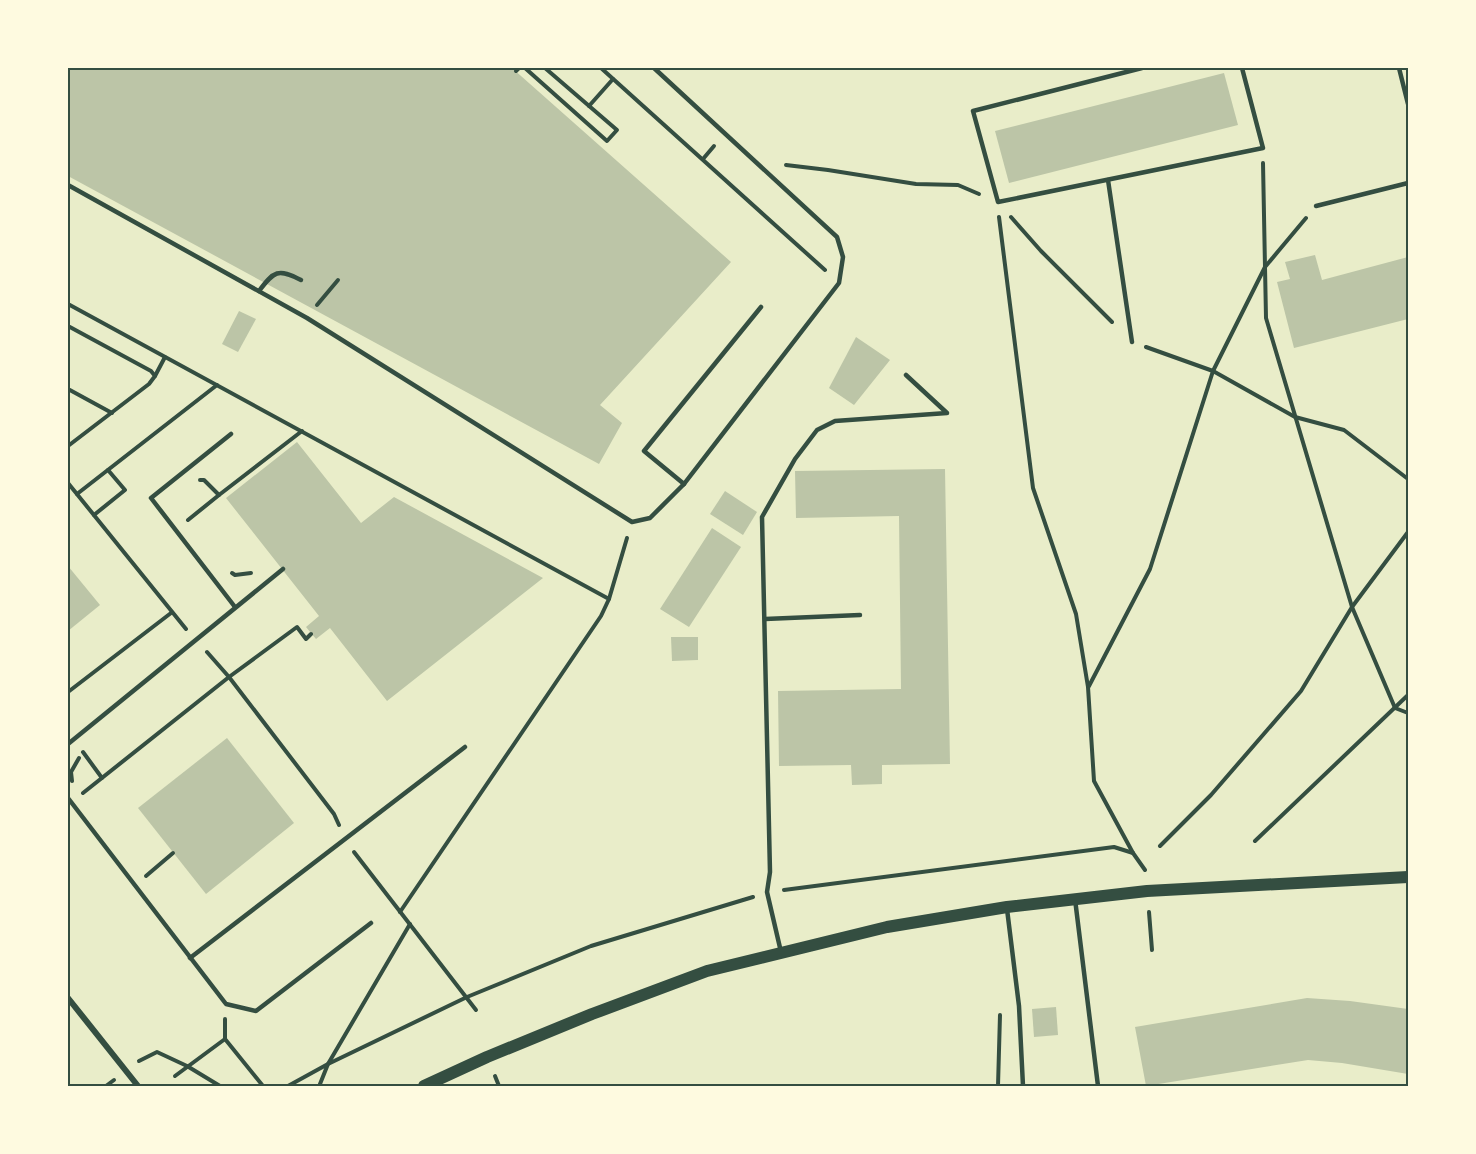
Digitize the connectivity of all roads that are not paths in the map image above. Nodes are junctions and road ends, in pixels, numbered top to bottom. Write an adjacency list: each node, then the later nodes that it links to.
1 (654, 68): 16 (lane)
2 (1143, 68): 6 (lane)
3 (1242, 68): 6 (lane)
4 (1399, 68): 5 (lane)
5 (1408, 104)
6 (1108, 180): 13 (lane)
7 (1408, 183): 9 (lane)
8 (68, 185): 11 (lane)
9 (1316, 206)
10 (301, 280): 11 (lane)
11 (259, 291): 16 (lane)
12 (761, 307): 16 (lane)
13 (1132, 342)
14 (906, 375): 20 (lane)
15 (231, 434): 18 (lane)
16 (684, 484)
17 (283, 569): 18 (lane)
18 (235, 607): 21 (lane)
19 (860, 615): 20 (lane)
20 (765, 619): 28 (lane)
21 (68, 744)
22 (465, 747): 29 (lane)
23 (69, 800): 29 (lane)
24 (1408, 878): 25 (main road)
25 (1075, 899): 26 (main road); 34 (lane)
26 (1007, 907): 28 (main road); 33 (lane)
27 (371, 923): 29 (lane)
28 (781, 952): 32 (main road)
29 (190, 958)
30 (68, 998): 31 (street)
31 (138, 1086)
32 (424, 1086)
33 (1023, 1086)
34 (1098, 1086)

